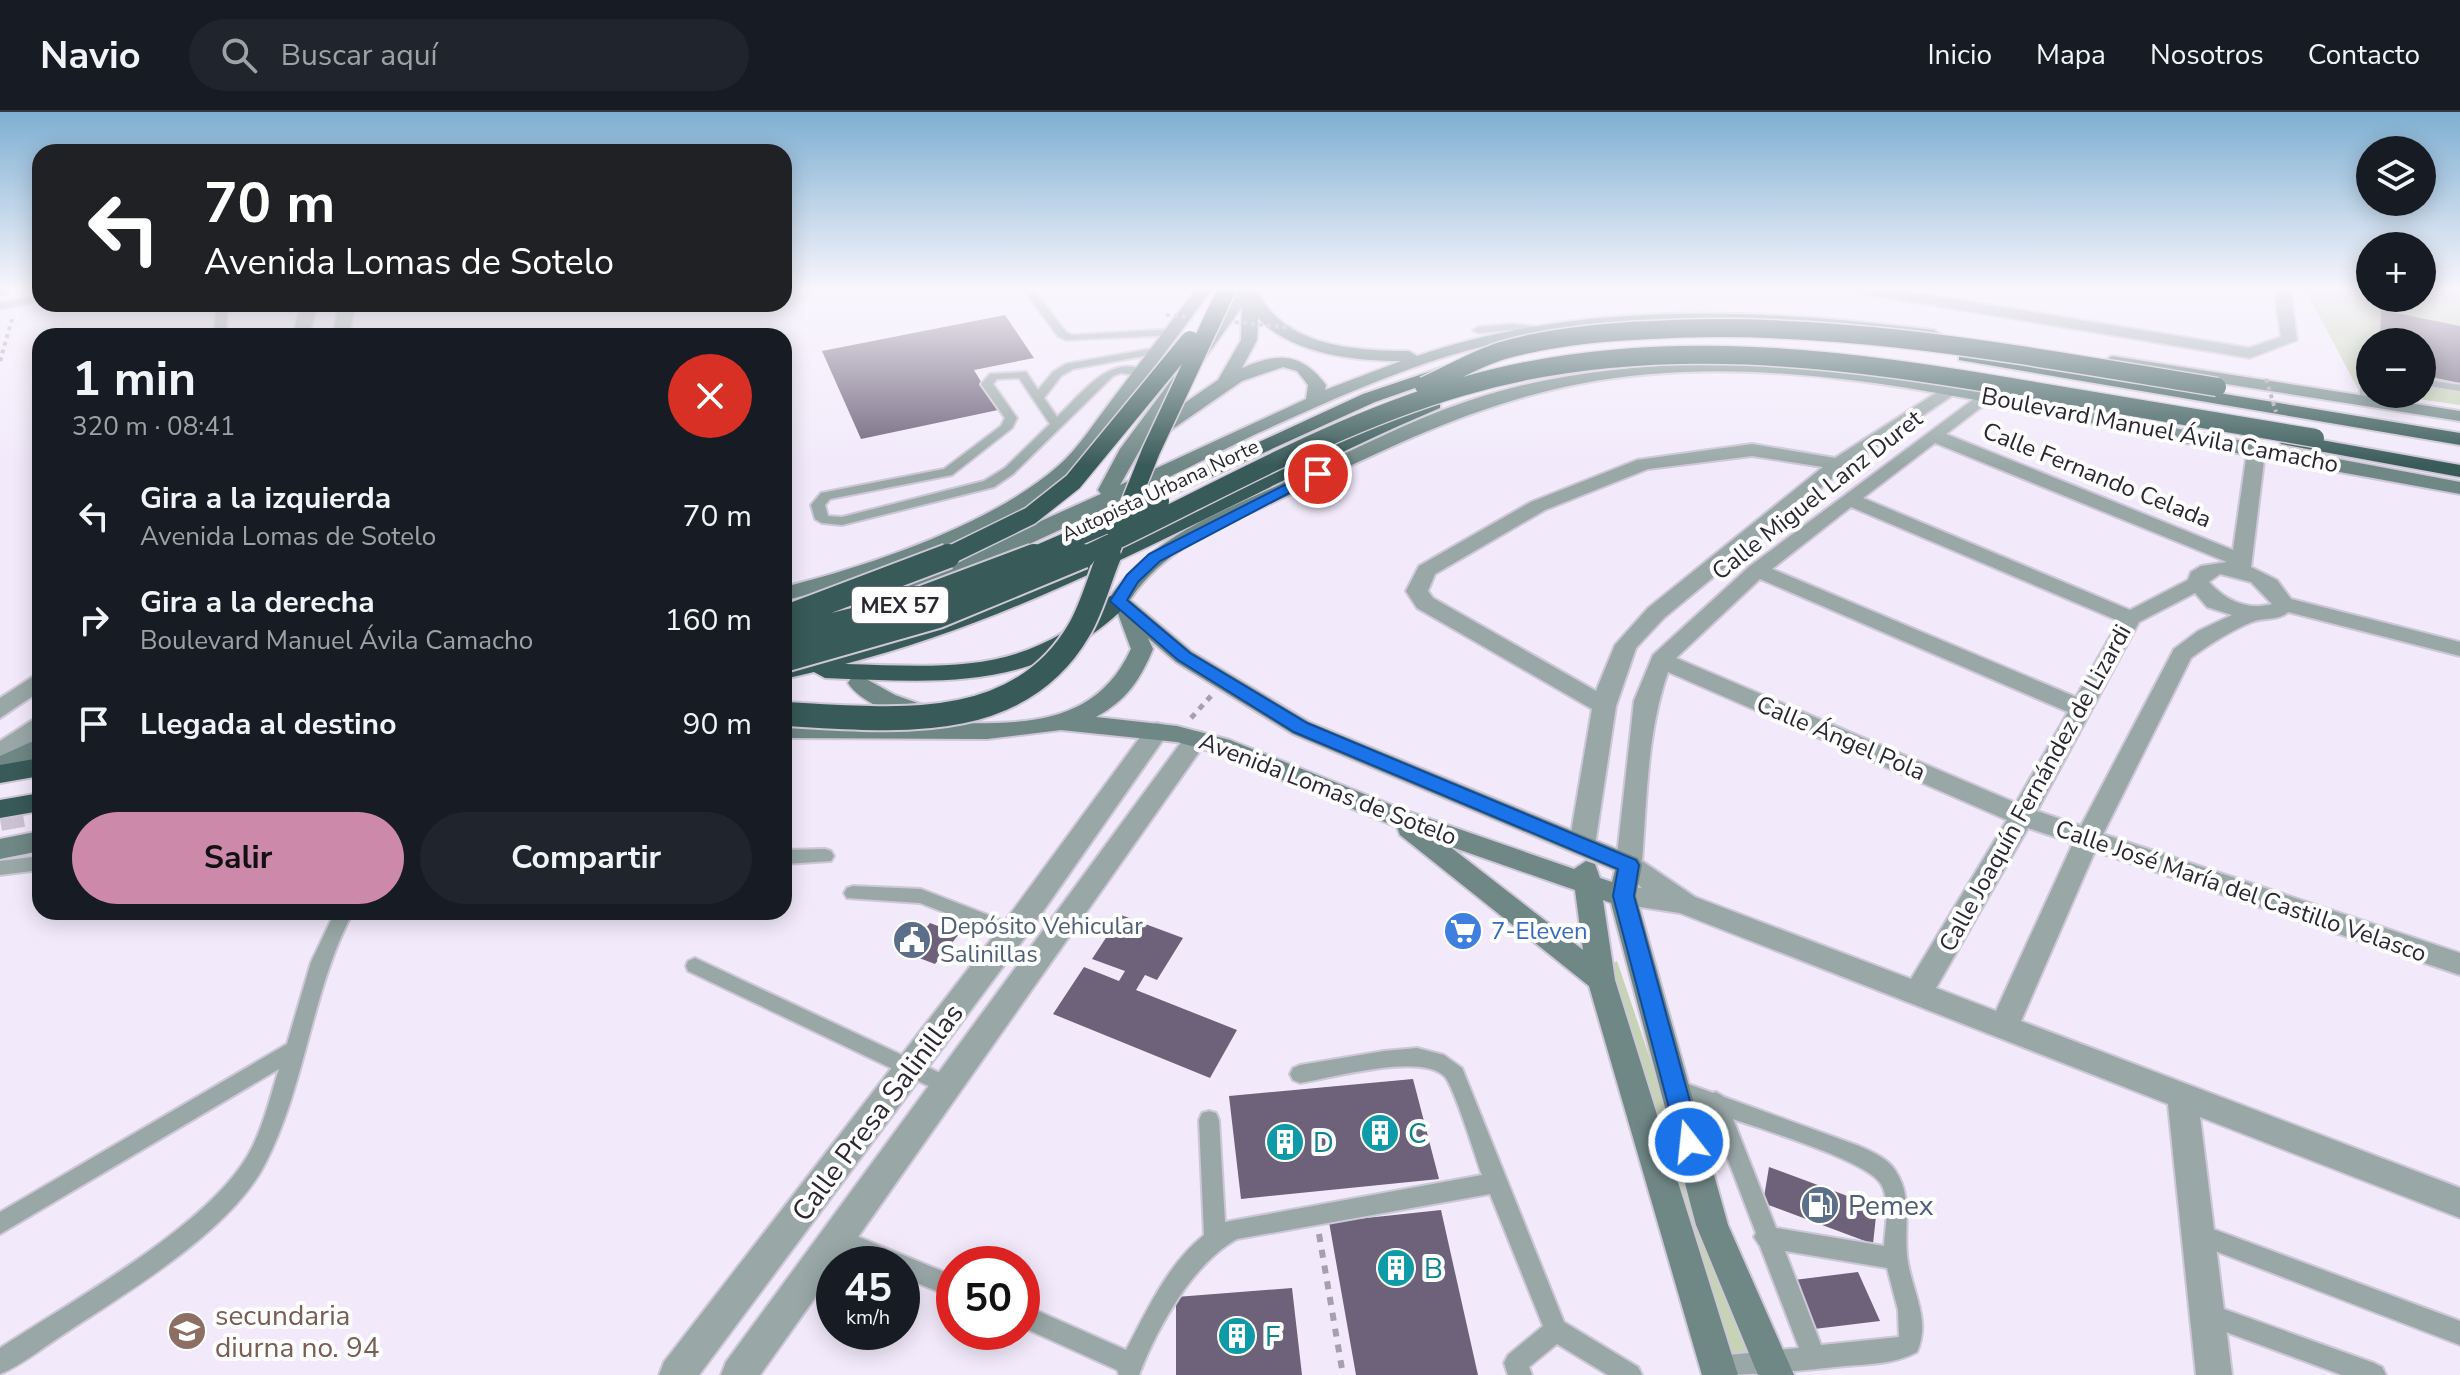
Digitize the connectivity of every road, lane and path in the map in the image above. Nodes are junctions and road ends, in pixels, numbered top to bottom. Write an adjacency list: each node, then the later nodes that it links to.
1 (1183, 348): 57 (highway, bridge)
2 (1198, 348): 73 (highway, bridge)
3 (1206, 348): 40 (main road)
4 (1246, 348): 22 (main road)
5 (1333, 348): 17 (main road)
6 (1467, 348): 17 (main road)
7 (1516, 348): 21 (highway, bridge)
8 (1560, 348): 37 (highway, Boulevard Manuel Ávila Camacho / MEX 57)
9 (1606, 348): 21 (highway, Autopista Urbana Norte, bridge)
10 (1835, 348): 38 (highway, Autopista Urbana Norte, bridge)
11 (1890, 348): 36 (highway, Boulevard Manuel Ávila Camacho / MEX 57)
12 (1947, 348): 25 (highway, bridge)
13 (2030, 348): 24 (main road)
14 (2220, 348): 15 (street)
15 (2265, 348)
16 (1161, 350): 18 (main road); 27 (lane)
17 (1439, 354): 28 (main road)
18 (1143, 373): 33 (lane); 47 (main road)
19 (1944, 381): 26 (main road, Boulevard Manuel Ávila Camacho); 41 (street, Calle Miguel Lanz Duret); 42 (highway, Autopista Urbana Norte, bridge); 43 (highway, bridge); 52 (main road, Boulevard Manuel Ávila Camacho); 63 (highway, Autopista Urbana Norte, bridge)
20 (2436, 384): 23 (lane)
21 (1424, 386): 59 (highway, Autopista Urbana Norte, bridge)
22 (1220, 388): 28 (main road); 40 (main road)
23 (2460, 388)
24 (2356, 391)
25 (2254, 392): 32 (highway); 34 (highway)
26 (1986, 395): 35 (street, Calle Miguel Lanz Duret); 39 (main road, Boulevard Manuel Ávila Camacho)
27 (1038, 398): 33 (lane); 33 (lane)
28 (1314, 402): 30 (main road)
29 (2429, 408): 31 (main road)
30 (1295, 411): 37 (highway); 55 (main road)
31 (2460, 416)
32 (2460, 423)
33 (1056, 424)
34 (2460, 429)
35 (1934, 436): 46 (street, Calle Miguel Lanz Duret); 48 (street, Calle Fernando Celada)
36 (2460, 439)
37 (1267, 445): 60 (highway, Boulevard Manuel Ávila Camacho / MEX 57)
38 (2460, 448)
39 (2256, 452): 44 (main road, Boulevard Manuel Ávila Camacho); 48 (street)
40 (1127, 453): 45 (main road)
41 (1838, 464): 69 (street, Calle Miguel Lanz Duret); 69 (street)
42 (2460, 464)
43 (2460, 476): 64 (highway, Boulevard Manuel Ávila Camacho / MEX 57)
44 (2460, 488)
45 (1108, 490)
46 (1848, 499): 49 (street, Calle Miguel Lanz Duret); 58 (street)
47 (891, 562): 50 (main road); 53 (main road)
48 (2241, 566): 51 (street, Calle Joaquín Fernández de Lizardi); 54 (street)
49 (1757, 570): 62 (street, Calle Miguel Lanz Duret); 70 (street)
50 (868, 580)
51 (2198, 583): 56 (street); 58 (street, Calle Joaquín Fernández de Lizardi)
52 (1112, 591): 65 (highway); 67 (main road, Avenida Lomas de Sotelo); 74 (main road)
53 (792, 592)
54 (2283, 604): 56 (street); 61 (street)
55 (792, 611)
56 (2251, 614): 85 (street)
57 (792, 615)
58 (2131, 618): 70 (street, Calle Joaquín Fernández de Lizardi)
59 (792, 635)
60 (792, 635)
61 (2460, 649)
62 (1661, 660): 83 (street, Calle Ángel Pola); 92 (street, Calle Miguel Lanz Duret)
63 (792, 665)
64 (792, 666)
65 (792, 667)
66 (859, 683): 77 (main road)
67 (1223, 683): 78 (path); 87 (main road, Avenida Lomas de Sotelo)
68 (32, 686): 71 (street)
69 (1604, 706): 87 (street, Calle Miguel Lanz Duret)
70 (2080, 708): 83 (street, Calle Joaquín Fernández de Lizardi)
71 (0, 712): 72 (street)
72 (32, 712)
73 (792, 714)
74 (1063, 722): 77 (main road); 78 (main road, Avenida Lomas de Sotelo)
75 (32, 730): 80 (street)
76 (792, 730): 77 (main road)
77 (976, 731)
78 (1177, 734): 84 (main road, Avenida Lomas de Sotelo); 99 (street, Calle Presa Salinillas); 108 (street, Calle Presa Salinillas)
79 (32, 747): 80 (main road)
80 (2, 755)
81 (32, 768): 82 (highway)
82 (0, 774)
83 (2022, 816): 85 (street, Calle José María del Castillo Velasco); 103 (street, Calle Joaquín Fernández de Lizardi)
84 (1395, 817): 94 (main road, Avenida Lomas de Sotelo); 102 (main road)
85 (2087, 840): 100 (street, Calle José María del Castillo Velasco); 104 (street)
86 (32, 843): 88 (main road)
87 (1582, 845): 92 (main road, Avenida Lomas de Sotelo); 94 (main road)
88 (0, 849)
89 (825, 856): 90 (lane)
90 (792, 857)
91 (32, 864): 93 (lane)
92 (1629, 865): 96 (main road); 97 (street)
93 (0, 868)
94 (1588, 882): 96 (main road, Avenida Lomas de Sotelo); 102 (main road)
95 (853, 893): 99 (lane)
96 (1623, 896): 97 (street); 109 (main road)
97 (1685, 904): 103 (street)
98 (340, 920): 105 (lane)
99 (1013, 932): 106 (street, Calle Presa Salinillas)
100 (2460, 964)
101 (695, 966): 106 (lane)
102 (1601, 980): 131 (main road)
103 (1918, 993): 104 (street)
104 (2004, 1027): 110 (street)
105 (295, 1049): 116 (lane); 128 (lane)
106 (910, 1069): 108 (lane); 132 (street, Calle Presa Salinillas)
107 (1300, 1074): 113 (lane)
108 (948, 1086): 120 (street, Calle Presa Salinillas)
109 (1674, 1088): 111 (lane); 129 (main road)
110 (2182, 1095): 114 (street); 117 (street)
111 (1716, 1101): 119 (lane); 122 (lane)
112 (1209, 1120): 118 (lane)
113 (1496, 1183): 115 (lane); 125 (lane)
114 (2460, 1203)
115 (1316, 1217): 118 (lane); 134 (path)
116 (0, 1224)
117 (2197, 1234): 123 (street); 126 (lane)
118 (1215, 1237): 130 (lane)
119 (1765, 1237): 122 (lane); 127 (lane)
120 (837, 1239): 121 (lane); 133 (street, Calle Presa Salinillas)
121 (854, 1246)
122 (1896, 1259): 127 (lane)
123 (2207, 1314): 137 (street); 138 (lane)
124 (1040, 1324): 130 (lane)
125 (1556, 1330): 135 (lane); 136 (lane)
126 (2460, 1333)
127 (1815, 1359): 129 (lane)
128 (0, 1362)
129 (1773, 1368): 131 (lane)
130 (1129, 1370)
131 (1719, 1372)
132 (677, 1375)
133 (739, 1375)
134 (1343, 1375)
135 (1520, 1375)
136 (1630, 1375)
137 (2214, 1375)
138 (2374, 1375)

